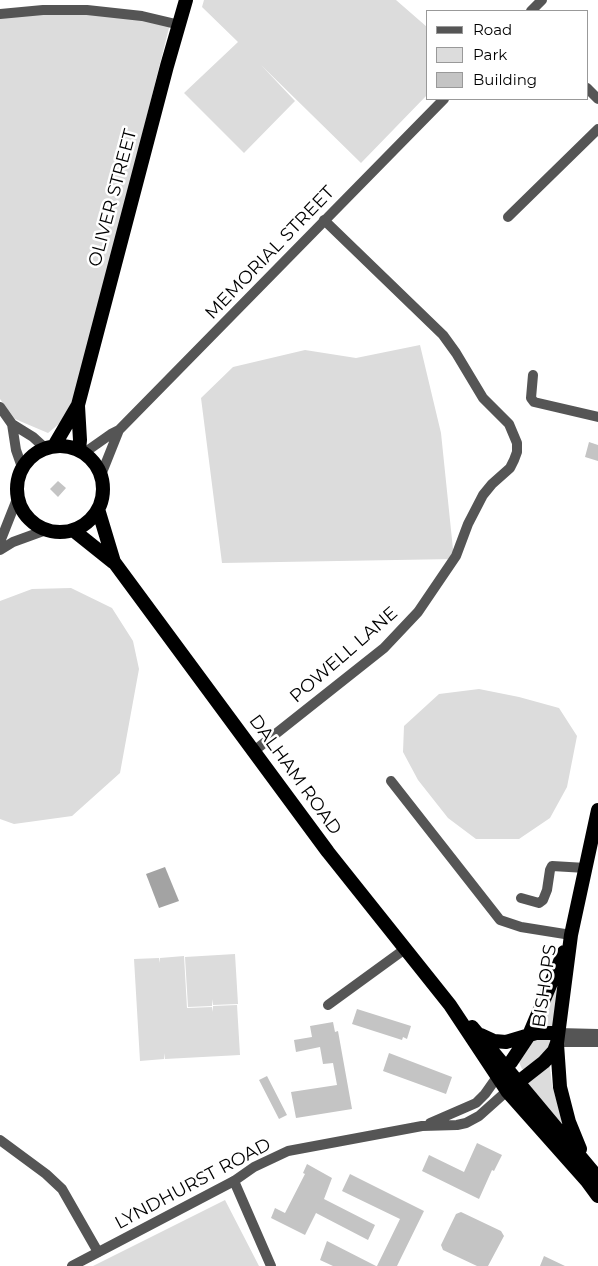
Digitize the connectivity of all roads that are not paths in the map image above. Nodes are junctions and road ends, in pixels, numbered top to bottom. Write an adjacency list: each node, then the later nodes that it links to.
1 (186, 0): 5 (highway, OLIVER STREET)
2 (542, 0): 3 (street)
3 (532, 10)
4 (0, 14): 5 (street)
5 (180, 25): 13 (highway, OLIVER STREET)
6 (588, 89): 8 (street)
7 (443, 100): 11 (street, MEMORIAL STREET)
8 (598, 100)
9 (598, 129): 10 (street)
10 (508, 217)
11 (324, 220): 17 (street, MEMORIAL STREET); 29 (street, POWELL LANE)
12 (533, 375): 15 (street)
13 (78, 405): 18 (highway, OLIVER STREET); 19 (highway, OLIVER STREET)
14 (0, 407): 16 (street)
15 (598, 417)
16 (12, 424): 18 (street); 20 (street)
17 (119, 430): 19 (street, MEMORIAL STREET); 21 (street, MEMORIAL STREET)
18 (50, 447): 19 (highway); 20 (highway)
19 (81, 452): 21 (highway)
20 (22, 467): 22 (highway)
21 (100, 474): 23 (highway)
22 (17, 499): 24 (highway); 26 (street)
23 (98, 509): 25 (highway); 28 (highway, DALHAM ROAD)
24 (46, 530): 25 (highway); 27 (street)
25 (72, 530): 28 (highway, DALHAM ROAD)
26 (0, 542)
27 (0, 550)
28 (114, 562): 29 (highway, DALHAM ROAD)
29 (254, 751): 35 (highway, DALHAM ROAD)
30 (391, 781): 34 (street)
31 (598, 810): 32 (highway)
32 (586, 868): 33 (street); 34 (highway)
33 (522, 898)
34 (571, 935): 40 (highway, BISHOPS); 41 (highway, BISHOPS)
35 (405, 949): 36 (street); 37 (highway, DALHAM ROAD)
36 (328, 1005)
37 (450, 1005): 38 (highway, DALHAM ROAD); 43 (highway, DALHAM ROAD)
38 (478, 1034): 40 (highway); 43 (highway, DALHAM ROAD)
39 (598, 1034): 41 (street)
40 (529, 1035): 41 (highway); 43 (highway, BISHOPS)
41 (557, 1040): 42 (street); 44 (highway, BISHOPS); 47 (highway)
42 (598, 1042)
43 (502, 1072): 44 (highway); 45 (street, LYNDHURST ROAD)
44 (512, 1087): 45 (street, LYNDHURST ROAD); 47 (highway); 50 (highway)
45 (422, 1126): 49 (street, LYNDHURST ROAD)
46 (0, 1140): 51 (street)
47 (584, 1160): 48 (highway)
48 (598, 1178)
49 (234, 1181): 51 (street, LYNDHURST ROAD); 53 (street)
50 (598, 1196)
51 (98, 1252): 52 (street, LYNDHURST ROAD)
52 (72, 1266)
53 (272, 1266)

